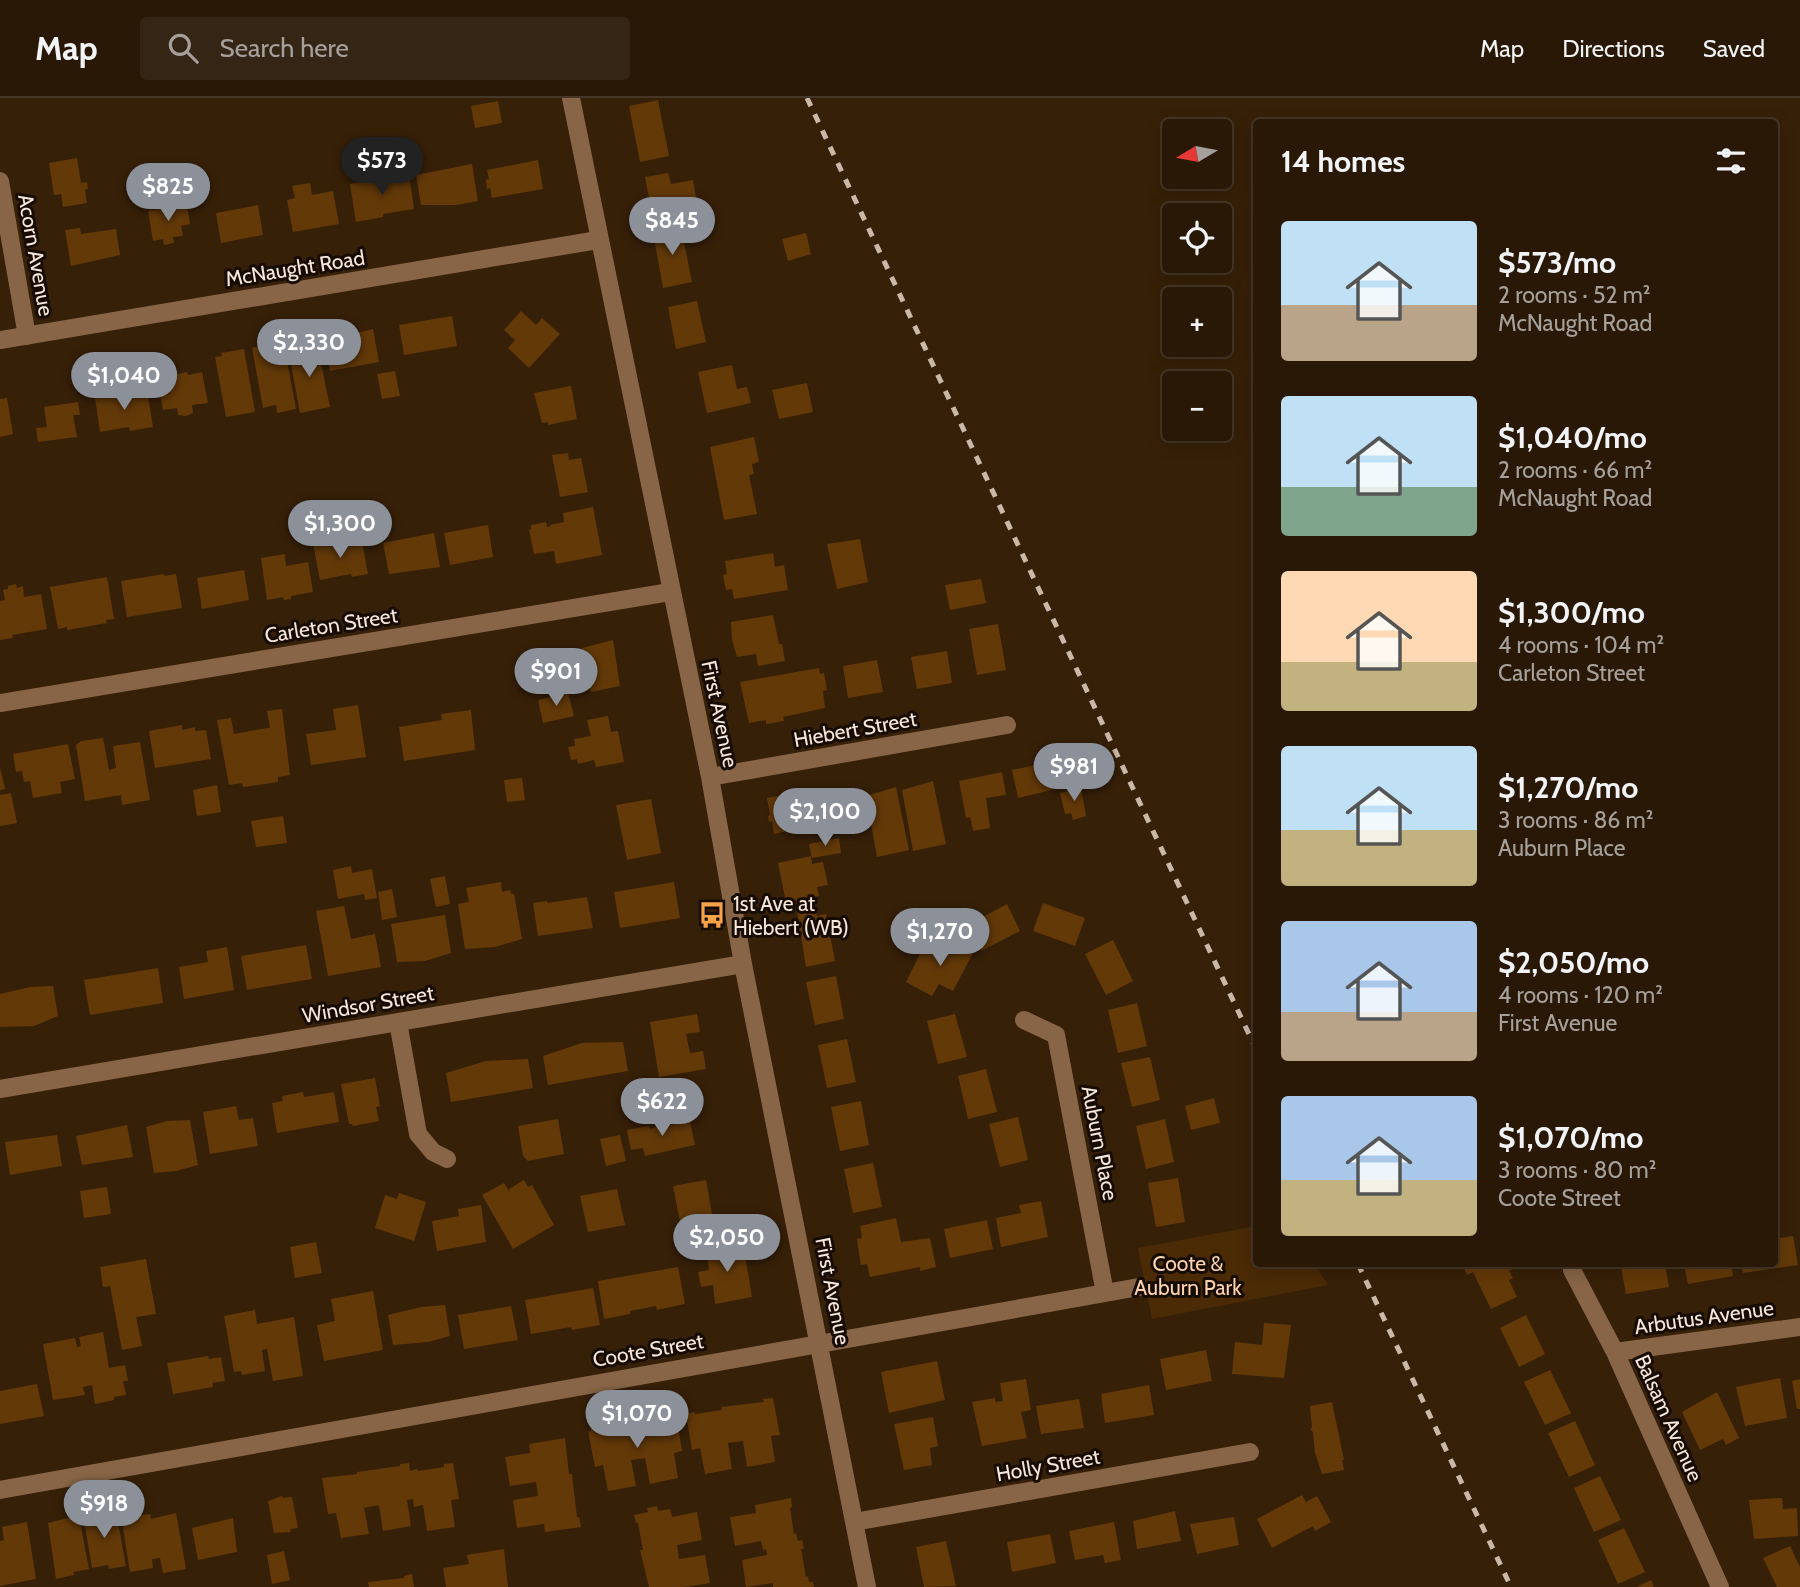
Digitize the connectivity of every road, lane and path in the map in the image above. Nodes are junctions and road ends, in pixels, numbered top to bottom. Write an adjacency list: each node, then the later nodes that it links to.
1 (571, 98): 3 (street, First Avenue)
2 (0, 181): 4 (street, Acorn Avenue)
3 (598, 240): 4 (street, McNaught Road); 6 (street, First Avenue)
4 (27, 335): 5 (street, McNaught Road)
5 (0, 340)
6 (670, 592): 7 (street, Carleton Street); 9 (street, First Avenue)
7 (0, 703)
8 (1007, 725): 9 (street, Hiebert Street)
9 (710, 777): 10 (street, First Avenue)
10 (743, 964): 12 (street, Windsor Street); 19 (street, First Avenue)
11 (1024, 1020): 17 (street, Auburn Place)
12 (398, 1022): 13 (street, Windsor Street); 14 (street)
13 (0, 1089)
14 (447, 1159)
15 (1572, 1270): 20 (street, Balsam Avenue)
16 (1139, 1287): 17 (street, Coote Street)
17 (1105, 1293): 19 (street, Coote Street)
18 (1800, 1327): 20 (street, Arbutus Avenue)
19 (820, 1343): 22 (street, Coote Street); 23 (street, First Avenue)
20 (1615, 1352): 25 (street, Balsam Avenue)
21 (1250, 1452): 23 (street, Holly Street)
22 (0, 1490)
23 (854, 1522): 24 (street, First Avenue)
24 (867, 1587)
25 (1720, 1587)

